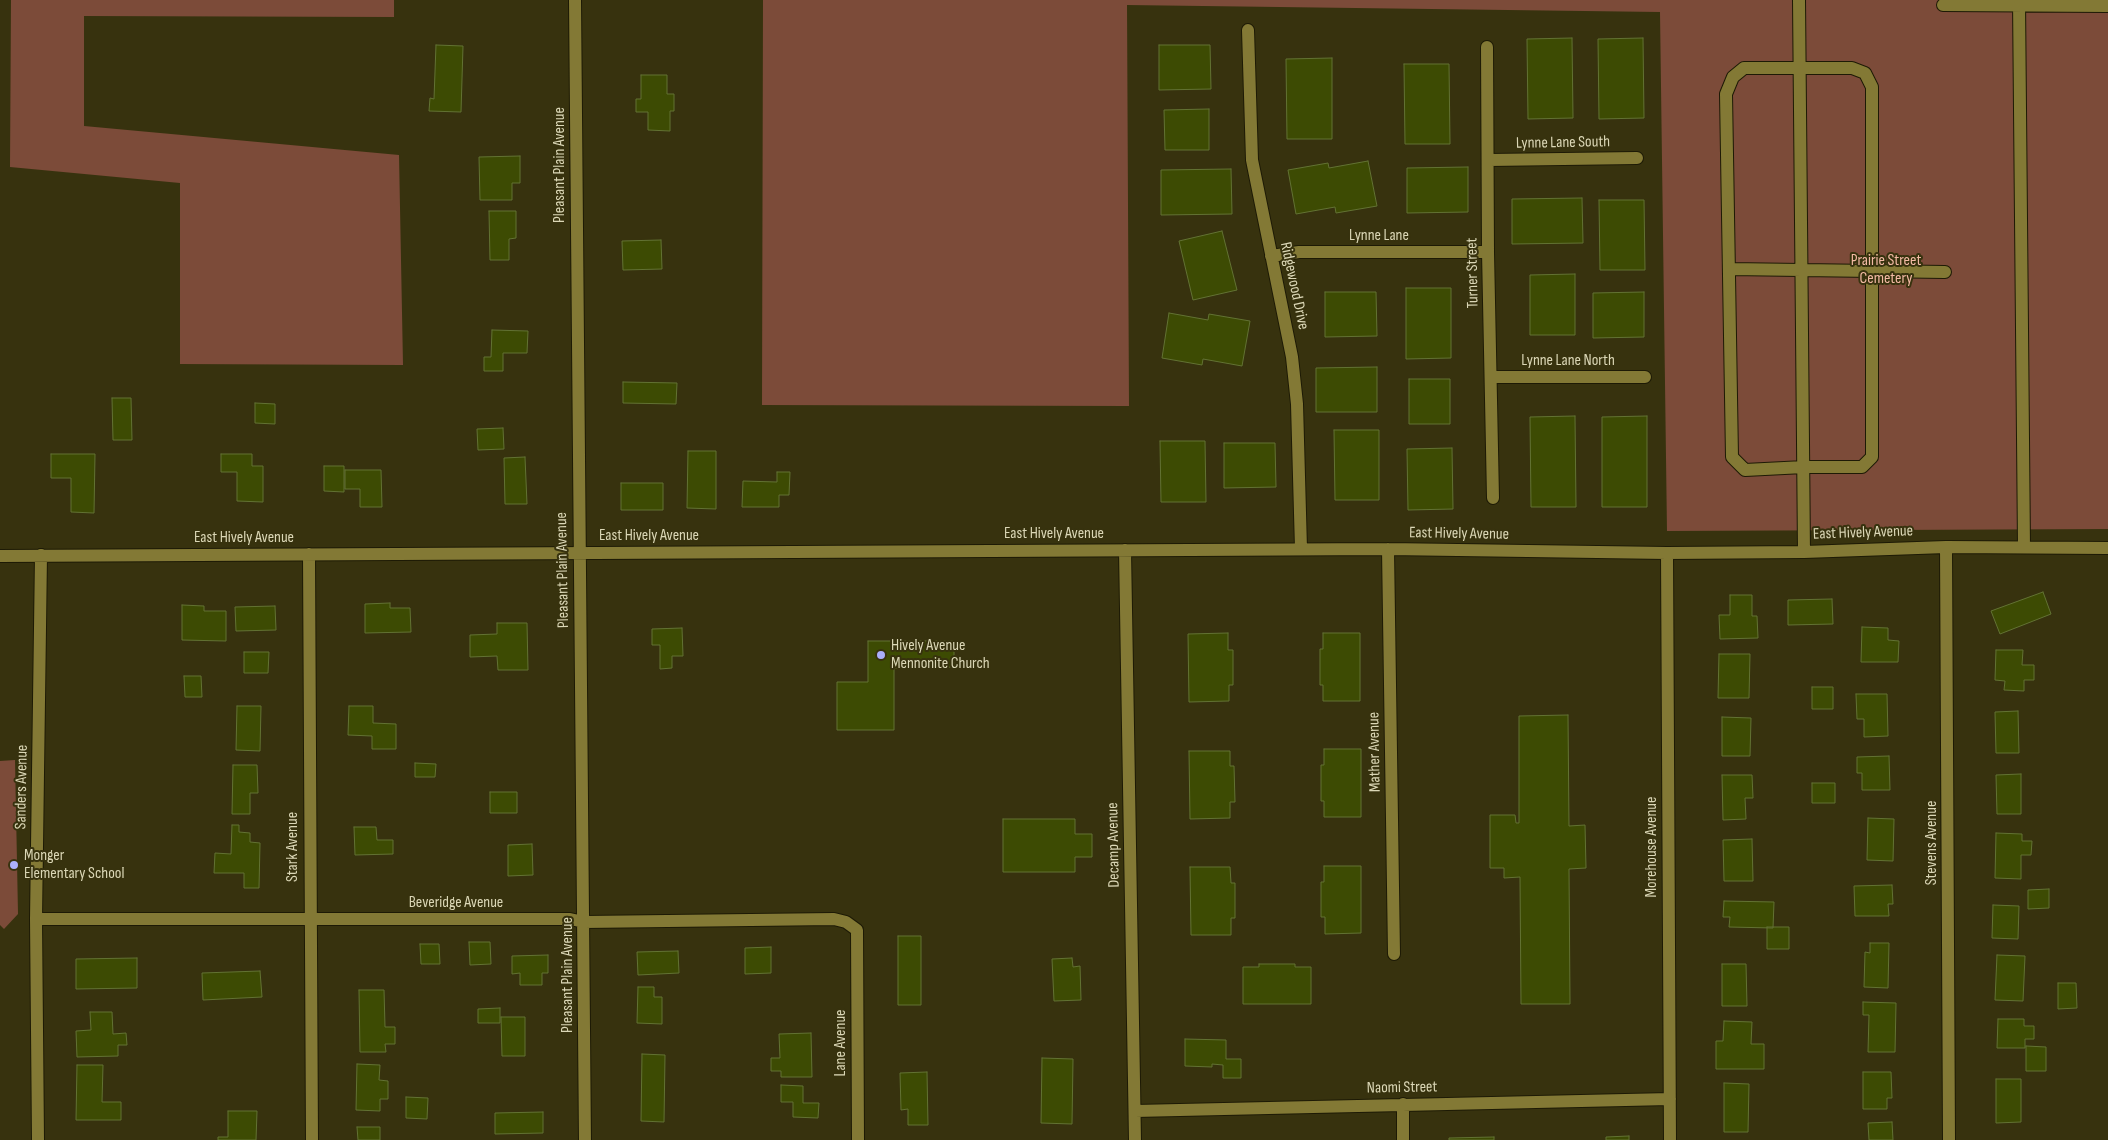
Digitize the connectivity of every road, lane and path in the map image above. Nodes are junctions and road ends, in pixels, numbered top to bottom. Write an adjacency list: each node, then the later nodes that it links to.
1 (575, 0): 28 (street, Pleasant Plain Avenue)
2 (1799, 0): 8 (street)
3 (2020, 4): 4 (street); 5 (street); 22 (street)
4 (1943, 6)
5 (2108, 6)
6 (1248, 30): 12 (street, Ridgewood Drive)
7 (1487, 47): 10 (street, Turner Street)
8 (1799, 68): 13 (street); 14 (street); 15 (street)
9 (1637, 158): 10 (street, Lynne Lane South)
10 (1489, 160): 11 (street, Turner Street)
11 (1488, 252): 12 (street, Lynne Lane); 17 (street, Turner Street)
12 (1271, 256): 24 (street, Ridgewood Drive)
13 (1730, 269): 14 (street); 19 (street)
14 (1802, 269): 15 (street); 19 (street)
15 (1870, 270): 16 (street); 19 (street)
16 (1945, 272)
17 (1492, 377): 18 (street, Lynne Lane North); 20 (street, Turner Street)
18 (1645, 377)
19 (1804, 467): 27 (street)
20 (1493, 498)
21 (1946, 547): 22 (street, East Hively Avenue); 27 (street, East Hively Avenue); 48 (street, Stevens Avenue)
22 (2024, 547): 23 (street, East Hively Avenue)
23 (2108, 548)
24 (1301, 549): 25 (street, East Hively Avenue); 26 (street, East Hively Avenue)
25 (1388, 549): 29 (street, East Hively Avenue); 37 (street, Mather Avenue)
26 (1125, 550): 28 (street, East Hively Avenue); 40 (street, Decamp Avenue)
27 (1804, 552): 29 (street, East Hively Avenue)
28 (579, 553): 30 (street, East Hively Avenue); 35 (street, Pleasant Plain Avenue)
29 (1667, 553): 38 (street, Morehouse Avenue)
30 (310, 554): 31 (street, East Hively Avenue); 34 (street, Stark Avenue)
31 (41, 555): 32 (street, East Hively Avenue); 33 (street, Sanders Avenue)
32 (0, 556)
33 (36, 919): 34 (street, Beveridge Avenue); 41 (street, Sanders Avenue)
34 (310, 919): 35 (street, Beveridge Avenue); 42 (street, Stark Avenue)
35 (584, 922): 36 (street, Beveridge Avenue); 43 (street, Pleasant Plain Avenue)
36 (858, 946): 44 (street, Lane Avenue)
37 (1394, 954)
38 (1670, 1099): 39 (street, Naomi Street); 47 (street, Morehouse Avenue)
39 (1403, 1104): 40 (street, Naomi Street); 46 (street)
40 (1135, 1111): 45 (street, Decamp Avenue)
41 (38, 1140)
42 (312, 1140)
43 (585, 1140)
44 (858, 1140)
45 (1135, 1140)
46 (1403, 1140)
47 (1670, 1140)
48 (1949, 1140)

